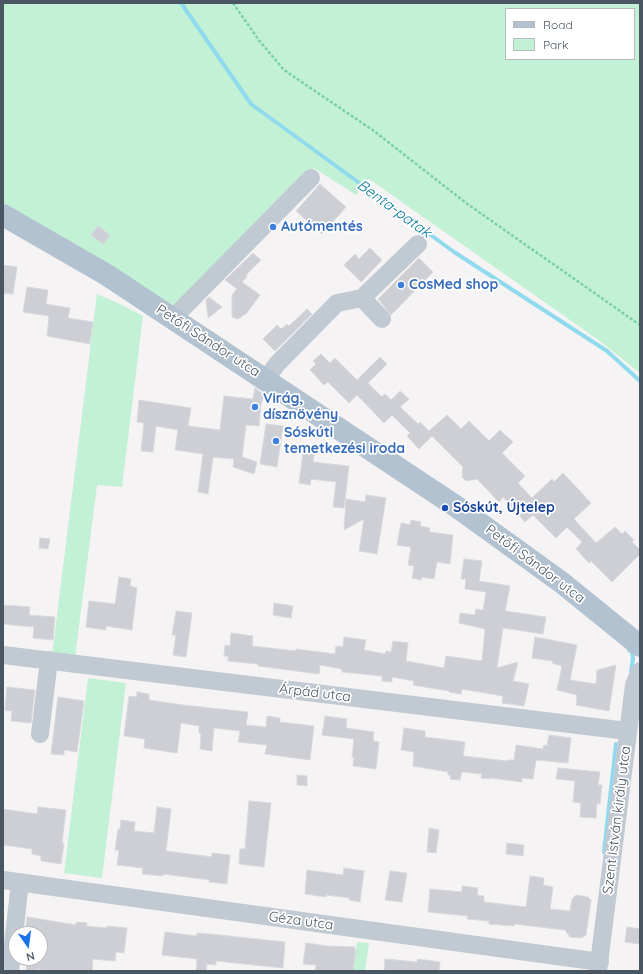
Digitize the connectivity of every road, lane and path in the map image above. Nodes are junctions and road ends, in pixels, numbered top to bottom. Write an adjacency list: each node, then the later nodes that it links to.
1 (233, 3): 8 (path)
2 (312, 178): 6 (street)
3 (3, 215): 6 (main road, Petőfi Sándor utca)
4 (418, 244): 5 (street)
5 (362, 298): 7 (street); 9 (street)
6 (173, 318): 9 (main road, Petőfi Sándor utca)
7 (382, 319)
8 (640, 325)
9 (266, 379): 10 (main road, Petőfi Sándor utca)
10 (640, 646)
11 (3, 655): 12 (street, Árpád utca)
12 (49, 660): 14 (street, Árpád utca); 15 (street)
13 (640, 671): 14 (street, Szent István király utca)
14 (628, 731): 17 (street, Szent István király utca)
15 (40, 734)
16 (12, 881): 17 (street, Géza utca); 18 (street)
17 (599, 966)
18 (10, 971)

